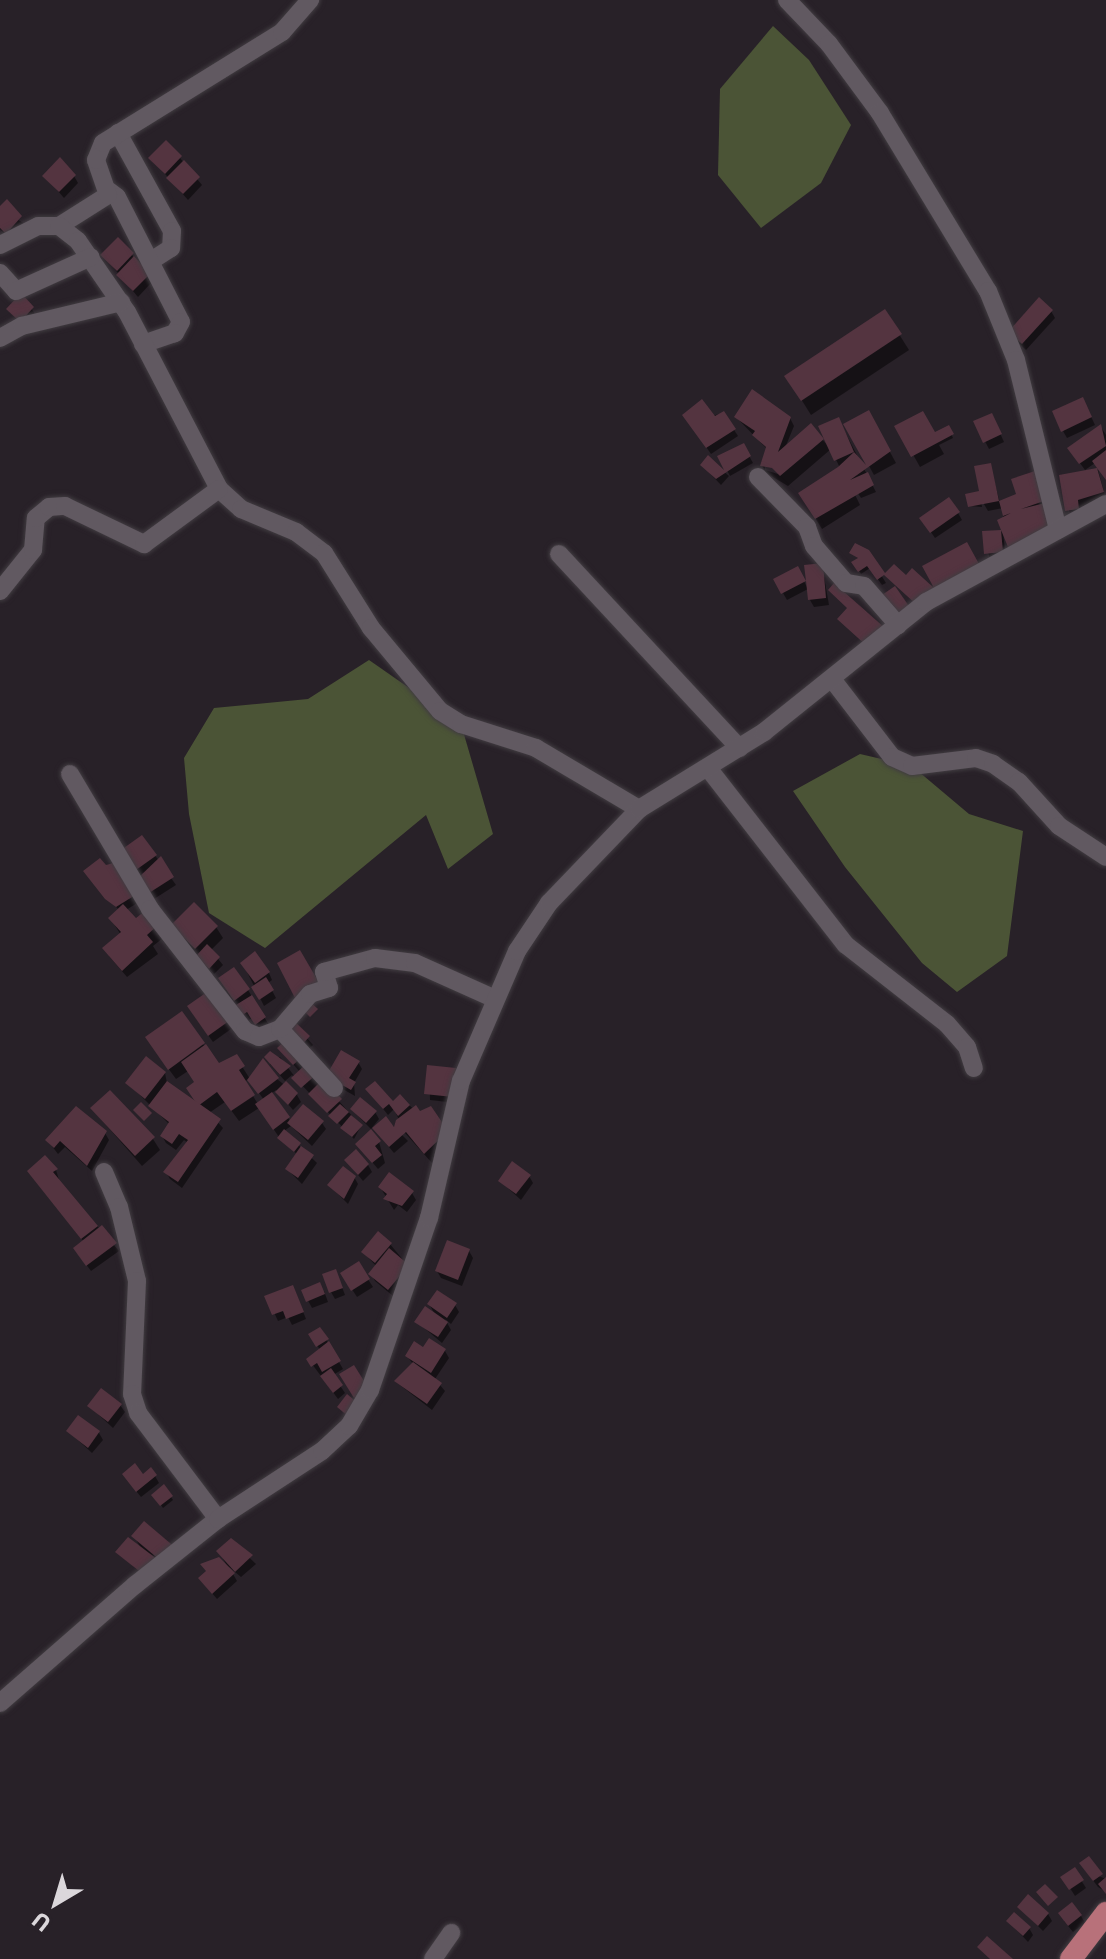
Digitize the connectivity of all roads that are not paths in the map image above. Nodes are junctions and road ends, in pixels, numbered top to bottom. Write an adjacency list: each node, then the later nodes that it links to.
1 (310, 0): 3 (street)
2 (787, 0): 16 (street)
3 (118, 133): 4 (street); 8 (street)
4 (109, 191): 5 (street); 8 (street)
5 (59, 226): 6 (street); 7 (street)
6 (0, 245)
7 (91, 257): 9 (street); 10 (street)
8 (151, 261): 12 (street)
9 (0, 273)
10 (121, 302): 11 (street); 12 (street)
11 (0, 338)
12 (143, 344): 14 (street)
13 (758, 477): 19 (street)
14 (219, 489): 18 (street); 24 (street)
15 (1106, 504): 16 (street)
16 (1058, 530): 19 (street)
17 (559, 554): 21 (street)
18 (0, 591)
19 (898, 625): 20 (street)
20 (832, 679): 21 (street); 25 (street)
21 (739, 748): 22 (street)
22 (708, 768): 24 (street); 28 (street)
23 (70, 774): 27 (street)
24 (639, 809): 26 (street)
25 (1106, 857)
26 (495, 999): 27 (street); 31 (street)
27 (280, 1029): 29 (street)
28 (974, 1068)
29 (334, 1088)
30 (104, 1172): 31 (street)
31 (218, 1519): 33 (street)
32 (0, 1677): 33 (street)
33 (17, 1688): 34 (street)
34 (0, 1703)
35 (1106, 1913): 38 (main road)
36 (451, 1933): 37 (street)
37 (433, 1959)
38 (1071, 1959)

